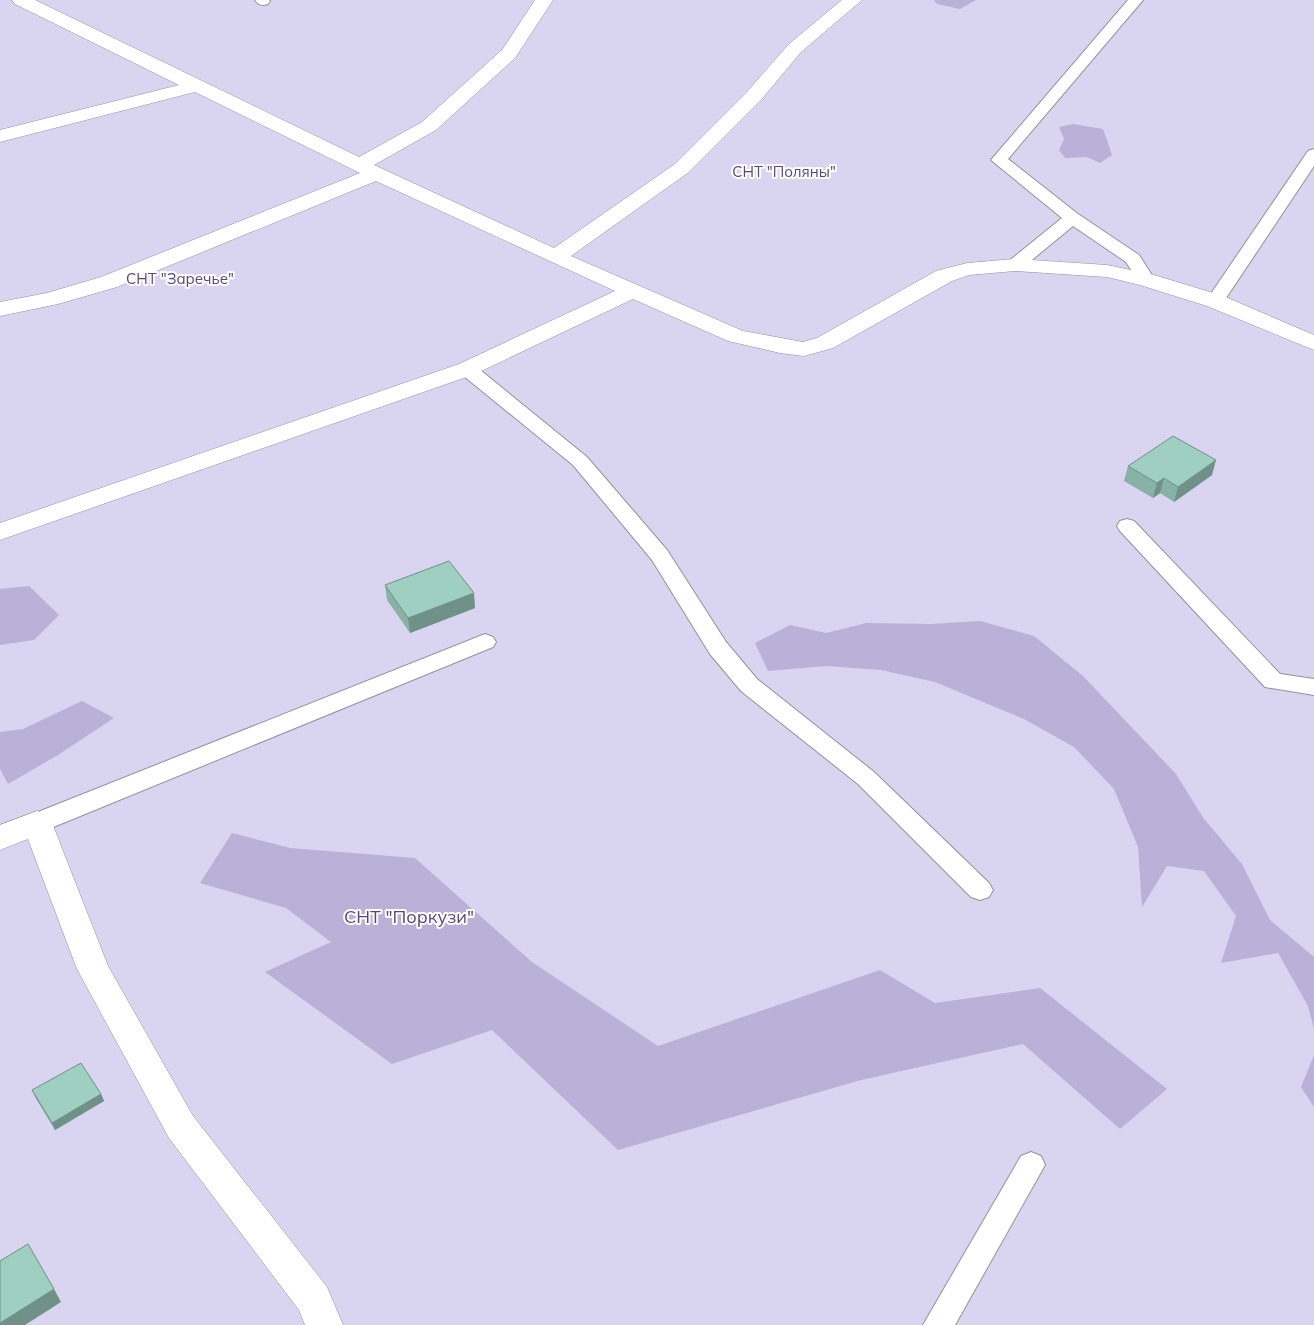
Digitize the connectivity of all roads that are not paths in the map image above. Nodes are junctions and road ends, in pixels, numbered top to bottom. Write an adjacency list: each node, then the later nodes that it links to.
1 (22, 0): 5 (street)
2 (544, 0): 8 (street)
3 (853, 0): 10 (street)
4 (1136, 0): 9 (lane)
5 (196, 86): 6 (street); 8 (street)
6 (0, 136)
7 (1314, 154): 14 (lane)
8 (368, 169): 10 (street); 15 (street)
9 (1072, 218): 11 (lane); 12 (lane)
10 (556, 257): 13 (street)
11 (1014, 265): 12 (street); 13 (street)
12 (1146, 280): 14 (street)
13 (633, 290): 17 (street)
14 (1215, 301): 16 (street)
15 (0, 310)
16 (1314, 344)
17 (467, 369): 19 (street); 24 (lane)
18 (1127, 526): 21 (lane)
19 (0, 532)
20 (485, 642): 22 (lane)
21 (1314, 688)
22 (37, 823): 23 (street); 26 (street)
23 (0, 838)
24 (980, 890)
25 (1031, 1165): 27 (lane)
26 (324, 1325)
27 (938, 1325)

